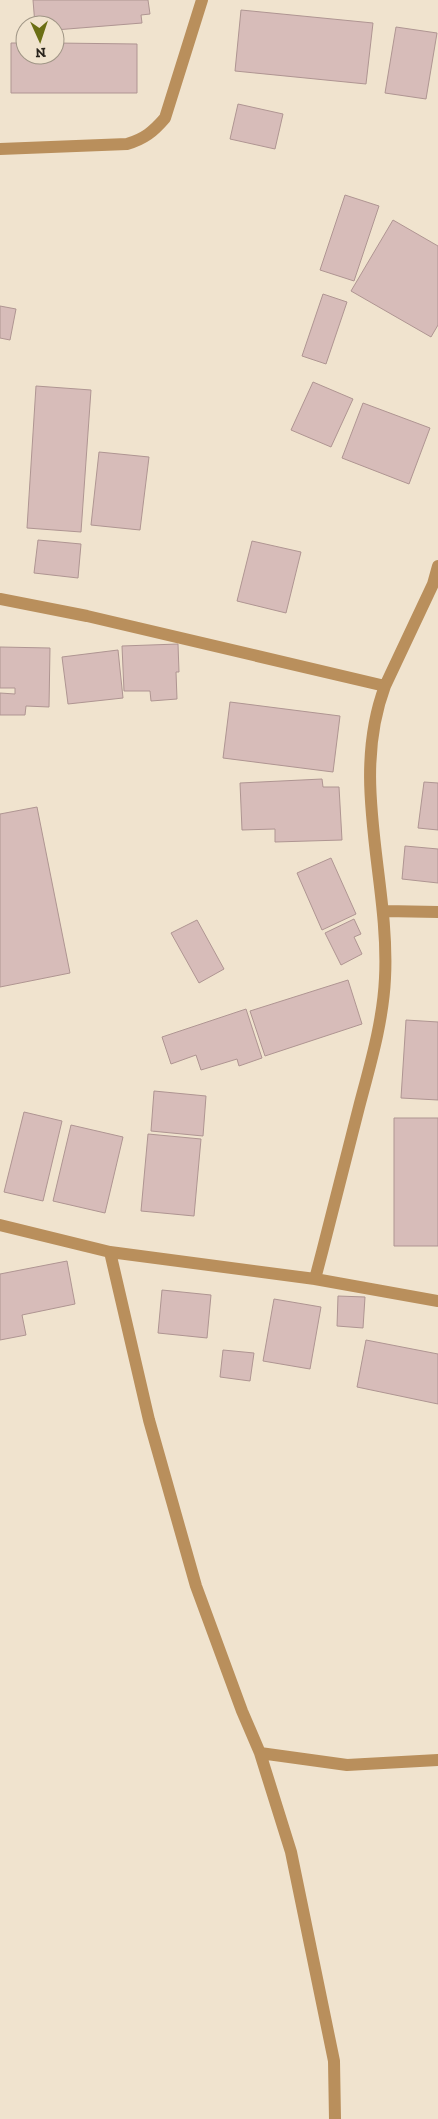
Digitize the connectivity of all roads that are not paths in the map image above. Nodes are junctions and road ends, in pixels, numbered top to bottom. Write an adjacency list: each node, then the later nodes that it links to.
1 (202, 0): 2 (street)
2 (0, 148)
3 (438, 566): 5 (street)
4 (0, 599): 5 (street)
5 (385, 686): 6 (street)
6 (384, 912): 7 (street); 10 (street)
7 (438, 912)
8 (0, 1225): 9 (street)
9 (110, 1252): 10 (street); 12 (street)
10 (315, 1279): 11 (street)
11 (438, 1301)
12 (260, 1752): 13 (street); 14 (street)
13 (438, 1760)
14 (335, 2119)

